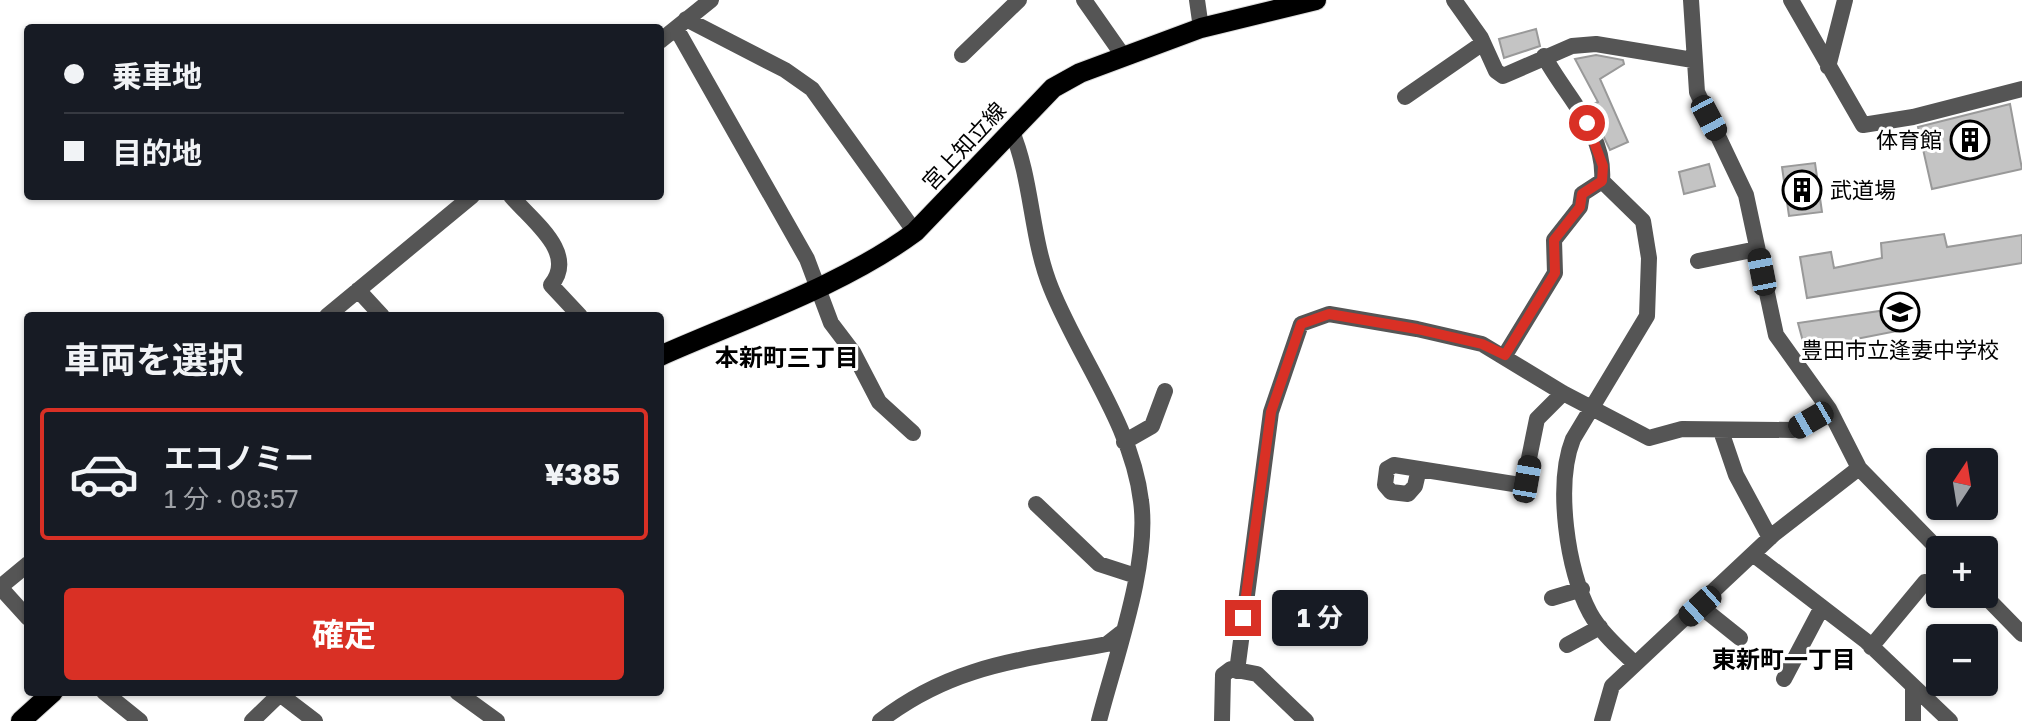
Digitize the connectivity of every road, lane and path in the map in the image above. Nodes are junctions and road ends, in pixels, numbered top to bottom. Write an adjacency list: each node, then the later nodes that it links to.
1 (711, 0): 10 (street)
2 (1019, 0): 14 (street)
3 (1084, 0): 16 (street)
4 (1197, 0): 11 (street)
5 (1316, 0): 11 (main road, 宮上知立線)
6 (1454, 0): 13 (street)
7 (1691, 0): 17 (street)
8 (1791, 0): 18 (street)
9 (1845, 0): 18 (street)
10 (681, 24): 12 (street); 25 (street); 28 (street)
11 (1201, 28): 16 (main road, 宮上知立線)
12 (664, 38)
13 (1483, 43): 15 (street); 20 (street)
14 (962, 55)
15 (1544, 56): 17 (street); 22 (street)
16 (1124, 57): 21 (main road, 宮上知立線)
17 (1693, 60): 26 (street)
18 (1828, 67): 19 (street)
19 (2022, 89)
20 (1405, 97)
21 (1011, 129): 25 (main road, 宮上知立線); 41 (street)
22 (1602, 181): 34 (street); 37 (street)
23 (467, 200): 29 (street)
24 (515, 200): 32 (street)
25 (915, 232): 28 (main road, 宮上知立線)
26 (1757, 249): 27 (street); 38 (street)
27 (1698, 261)
28 (818, 286): 33 (main road, 宮上知立線); 40 (street)
29 (358, 290): 30 (street); 31 (street)
30 (332, 312)
31 (378, 312)
32 (576, 312)
33 (664, 354)
34 (1505, 355): 36 (street); 65 (street)
35 (1165, 391): 41 (street)
36 (1563, 393): 37 (street); 43 (street)
37 (1593, 408): 39 (street); 52 (street)
38 (1829, 409): 39 (street); 42 (street)
39 (1721, 431): 46 (street)
40 (913, 433)
41 (1124, 442): 49 (street)
42 (1859, 468): 45 (street); 46 (street)
43 (1419, 469)
44 (1036, 504): 49 (street)
45 (1926, 537)
46 (1770, 538): 47 (street)
47 (1754, 555): 54 (street); 55 (street)
48 (24, 567): 51 (street)
49 (1136, 576): 59 (street)
50 (1925, 582): 63 (street)
51 (0, 587): 57 (street)
52 (1582, 589): 53 (street); 58 (street)
53 (1552, 598)
54 (1700, 606): 61 (street); 64 (street)
55 (1822, 607): 63 (street); 66 (street)
56 (1997, 608): 60 (street)
57 (24, 614)
58 (1600, 627): 62 (street); 64 (street)
59 (1121, 633): 78 (street); 79 (street)
60 (2022, 634)
61 (1740, 638)
62 (1567, 645)
63 (1871, 647): 67 (street)
64 (1635, 664): 82 (street)
65 (1237, 671): 80 (street); 81 (street)
66 (1784, 679)
67 (1913, 689): 83 (street); 84 (street)
68 (49, 696): 73 (main road)
69 (109, 696): 74 (street)
70 (276, 696): 75 (street)
71 (283, 696): 76 (street)
72 (463, 696): 77 (street)
73 (21, 721)
74 (140, 721)
75 (252, 721)
76 (315, 721)
77 (497, 721)
78 (880, 721)
79 (1099, 721)
80 (1222, 721)
81 (1306, 721)
82 (1602, 721)
83 (1913, 721)
84 (1950, 721)

